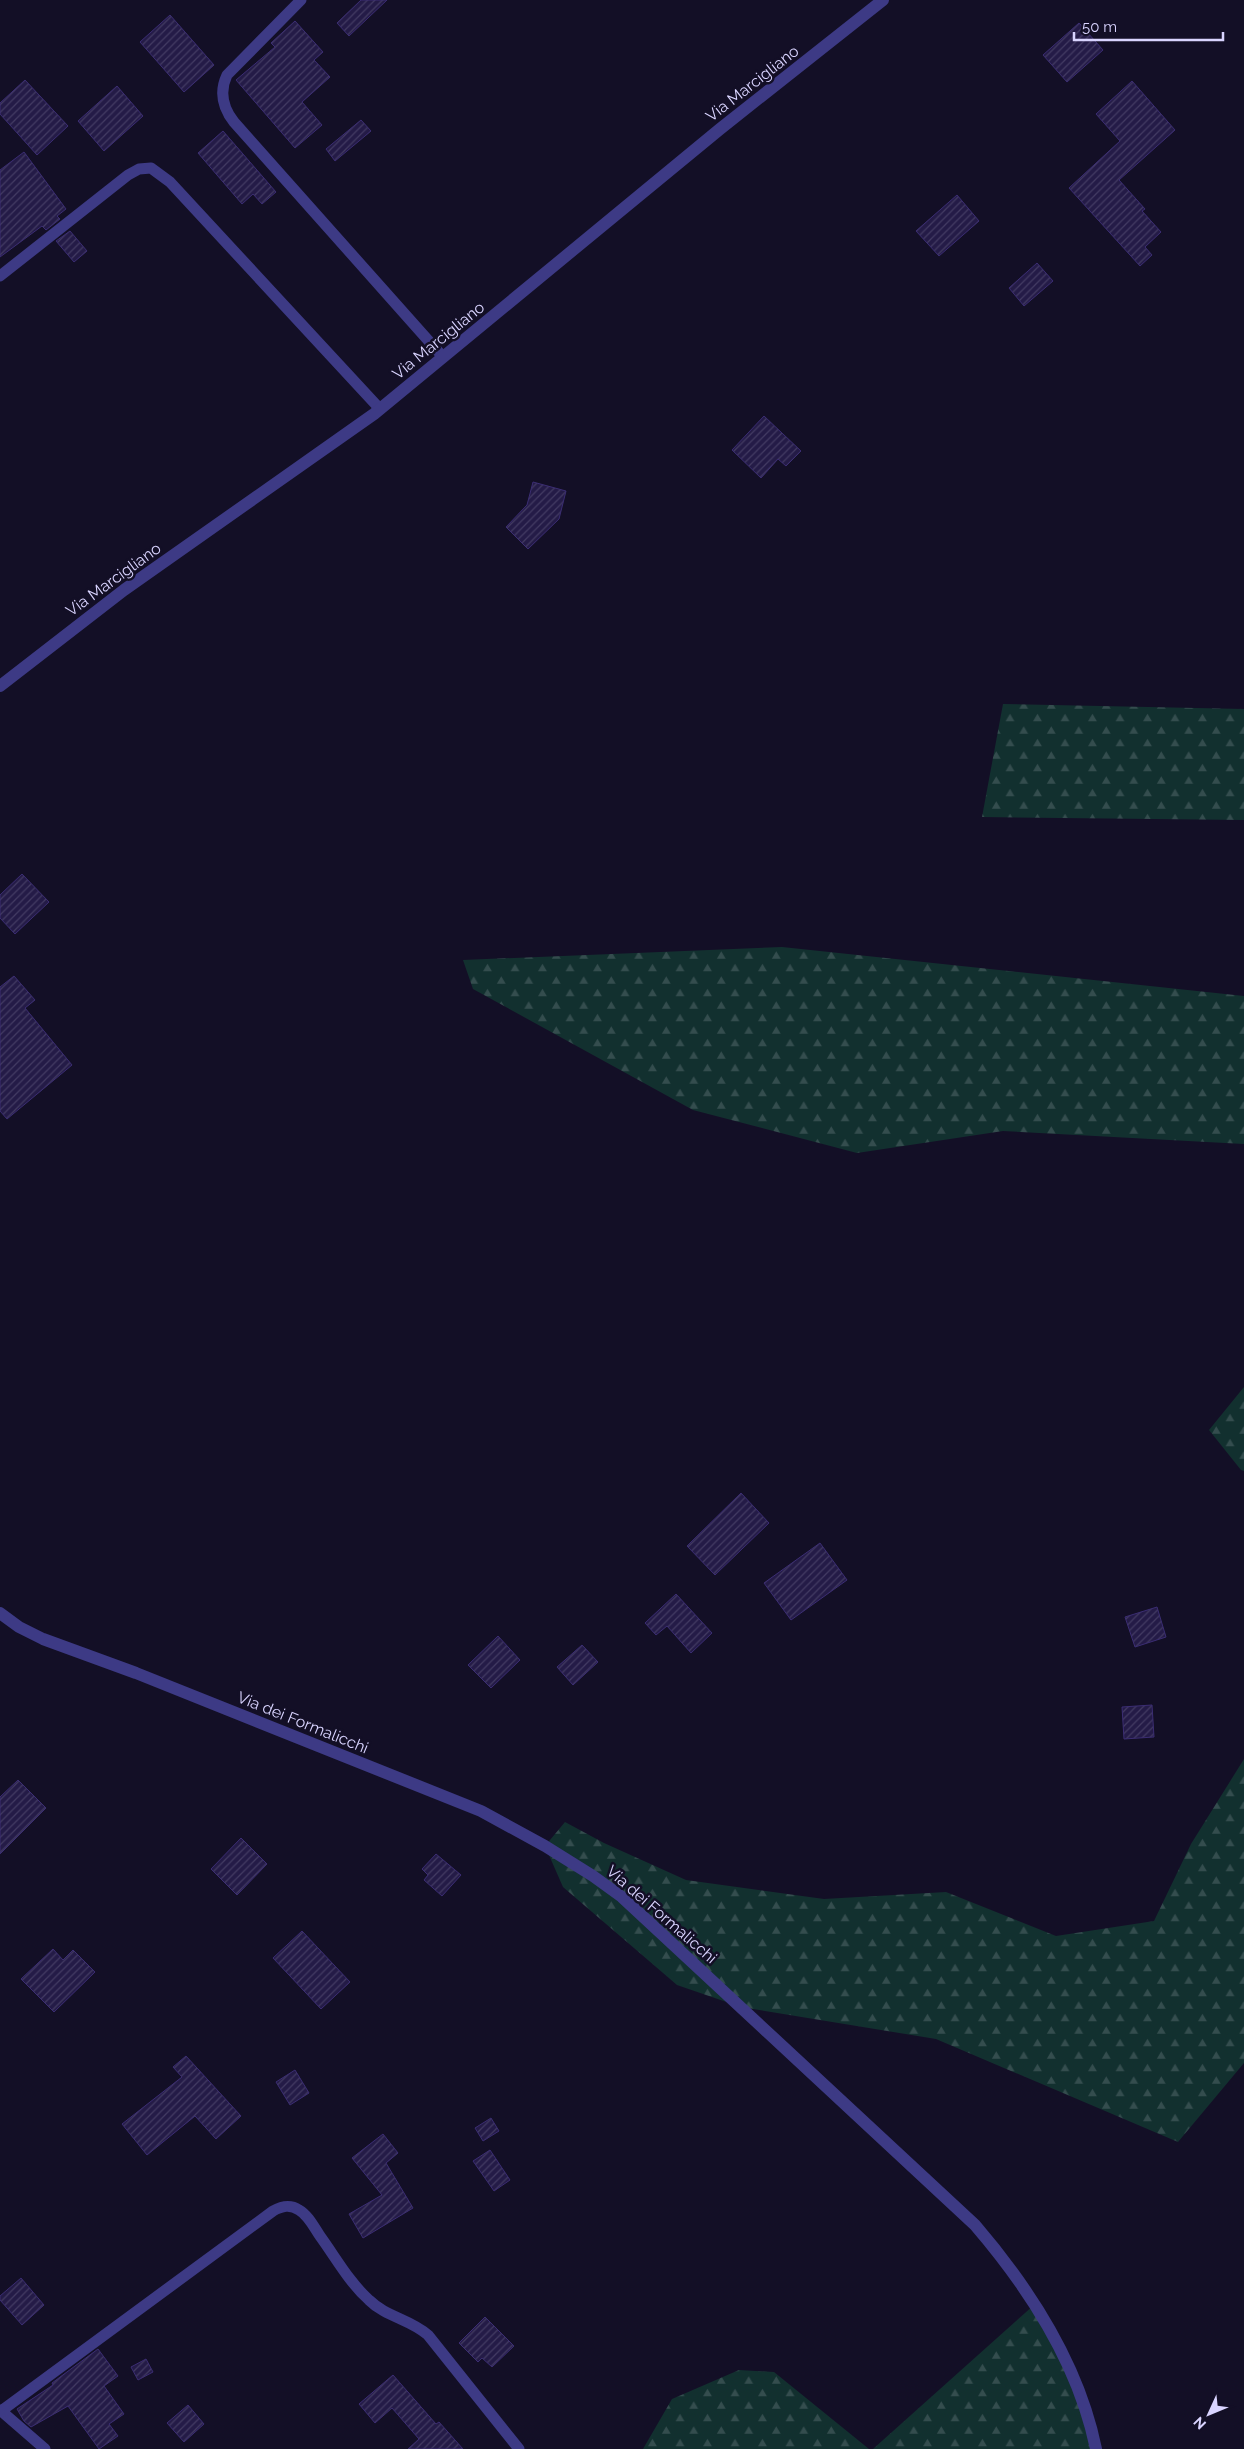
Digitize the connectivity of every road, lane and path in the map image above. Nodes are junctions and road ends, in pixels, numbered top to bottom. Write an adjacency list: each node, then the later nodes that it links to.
1 (301, 0): 4 (lane)
2 (883, 0): 4 (street, Via Marcigliano)
3 (0, 276): 5 (lane)
4 (443, 357): 5 (street, Via Marcigliano)
5 (380, 409): 6 (street, Via Marcigliano)
6 (0, 686)
7 (0, 1613): 11 (street, Via dei Formalicchi)
8 (1, 2410): 9 (lane); 10 (lane)
9 (45, 2449)
10 (519, 2449)
11 (1096, 2449)

